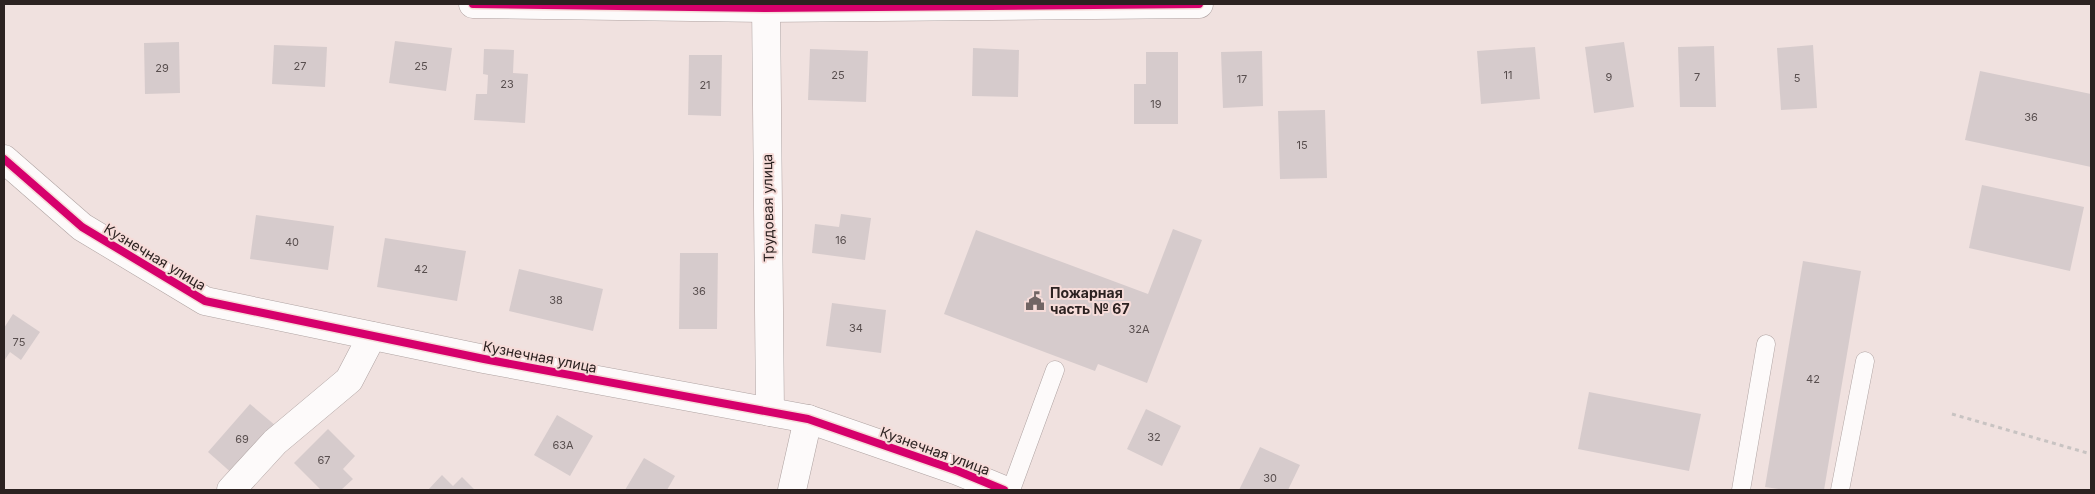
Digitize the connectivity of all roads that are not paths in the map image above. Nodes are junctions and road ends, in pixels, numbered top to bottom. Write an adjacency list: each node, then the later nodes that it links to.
1 (473, 4): 3 (street)
2 (1199, 4): 3 (street)
3 (766, 6): 9 (street, Трудовая улица)
4 (4, 159): 5 (street, Кузнечная улица)
5 (372, 336): 9 (street, Кузнечная улица); 11 (street)
6 (1766, 344): 15 (lane)
7 (1865, 361): 16 (lane)
8 (1056, 370): 14 (lane)
9 (770, 412): 10 (street, Кузнечная улица)
10 (808, 419): 12 (street); 13 (street, Кузнечная улица)
11 (231, 490)
12 (792, 490)
13 (1004, 490)
14 (1011, 490)
15 (1741, 490)
16 (1840, 490)

